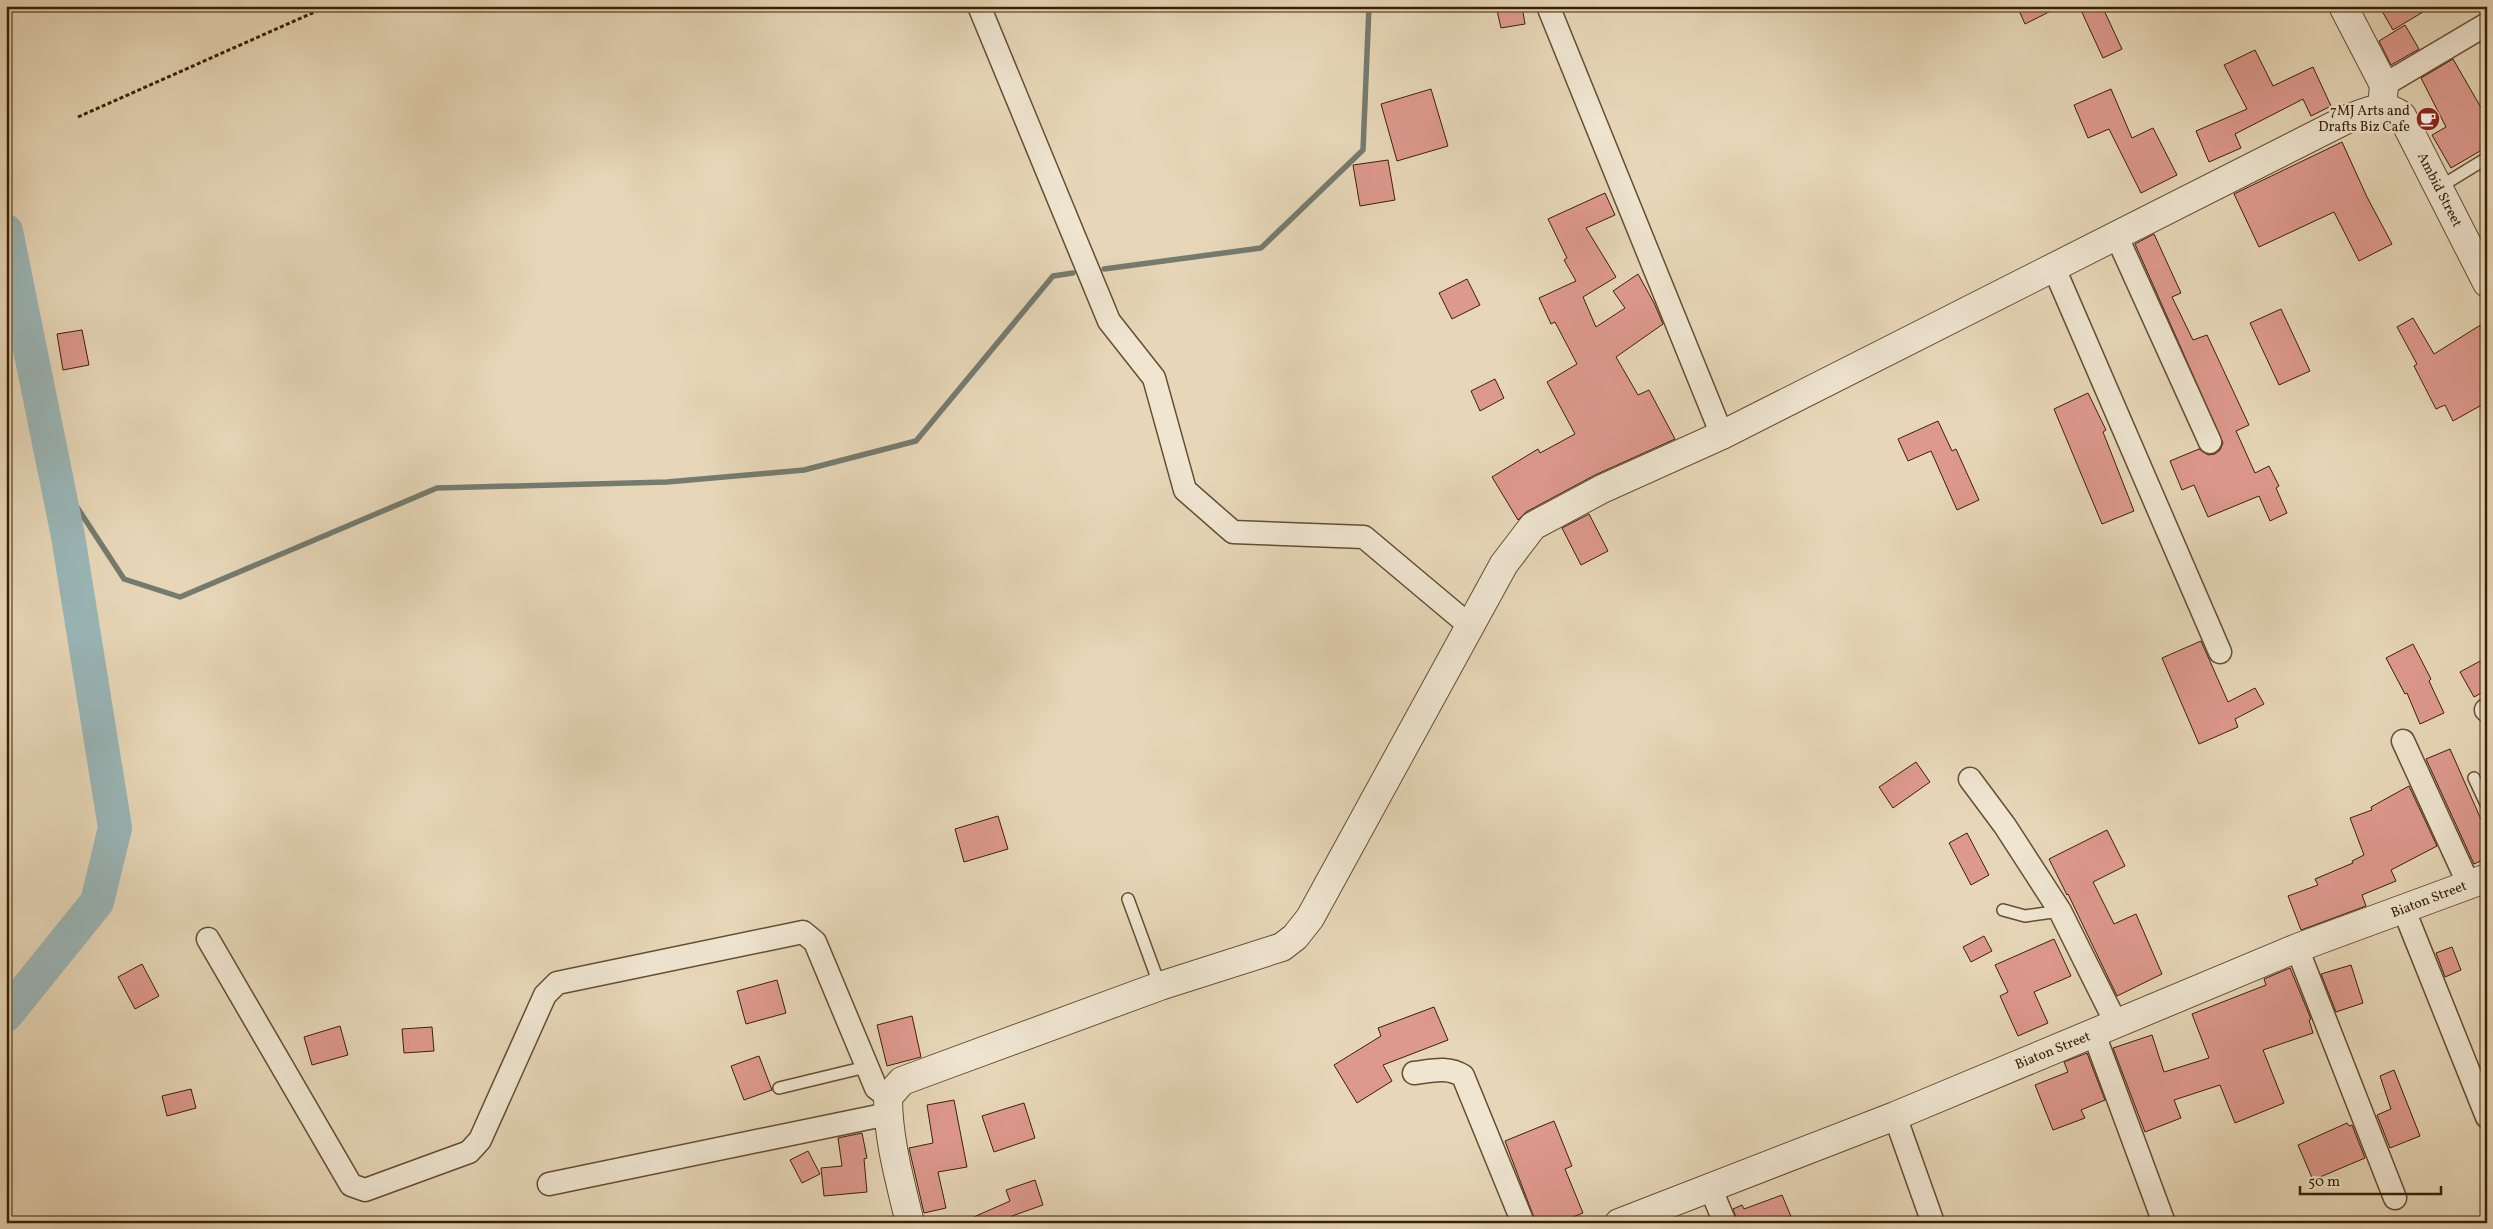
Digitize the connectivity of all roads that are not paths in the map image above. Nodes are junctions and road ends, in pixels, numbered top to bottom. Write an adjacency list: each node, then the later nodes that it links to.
1 (979, 6): 13 (street)
2 (1548, 6): 11 (street)
3 (2343, 6): 5 (street)
4 (2487, 24): 5 (street)
5 (2383, 96): 7 (street, Ambid Street); 8 (street)
6 (2487, 158): 7 (lane)
7 (2438, 188): 10 (street, Ambid Street)
8 (2117, 236): 9 (street); 12 (street)
9 (2054, 268): 11 (street); 14 (street)
10 (2487, 283)
11 (1722, 435): 13 (street)
12 (2210, 442)
13 (1470, 626): 26 (street)
14 (2220, 652)
15 (2403, 741): 19 (street)
16 (2474, 778): 18 (lane)
17 (1970, 779): 22 (street)
18 (2487, 806)
19 (2478, 881): 23 (street, Biaton Street)
20 (1128, 898): 26 (lane)
21 (2004, 910): 22 (lane)
22 (2060, 910): 27 (street)
23 (2404, 910): 25 (street, Biaton Street); 33 (street)
24 (208, 939): 28 (street)
25 (2297, 948): 27 (street, Biaton Street); 36 (street)
26 (1160, 986): 31 (street)
27 (2105, 1029): 32 (street, Biaton Street); 42 (street)
28 (866, 1067): 30 (lane); 31 (street)
29 (1414, 1074): 38 (street)
30 (779, 1088)
31 (888, 1105): 34 (street); 37 (street)
32 (1895, 1116): 35 (street, Biaton Street); 41 (street)
33 (2487, 1117)
34 (549, 1184)
35 (1710, 1187): 39 (street, Biaton Street); 40 (street)
36 (2395, 1198)
37 (910, 1223)
38 (1522, 1223)
39 (1619, 1223)
40 (1725, 1223)
41 (1933, 1223)
42 (2164, 1223)

